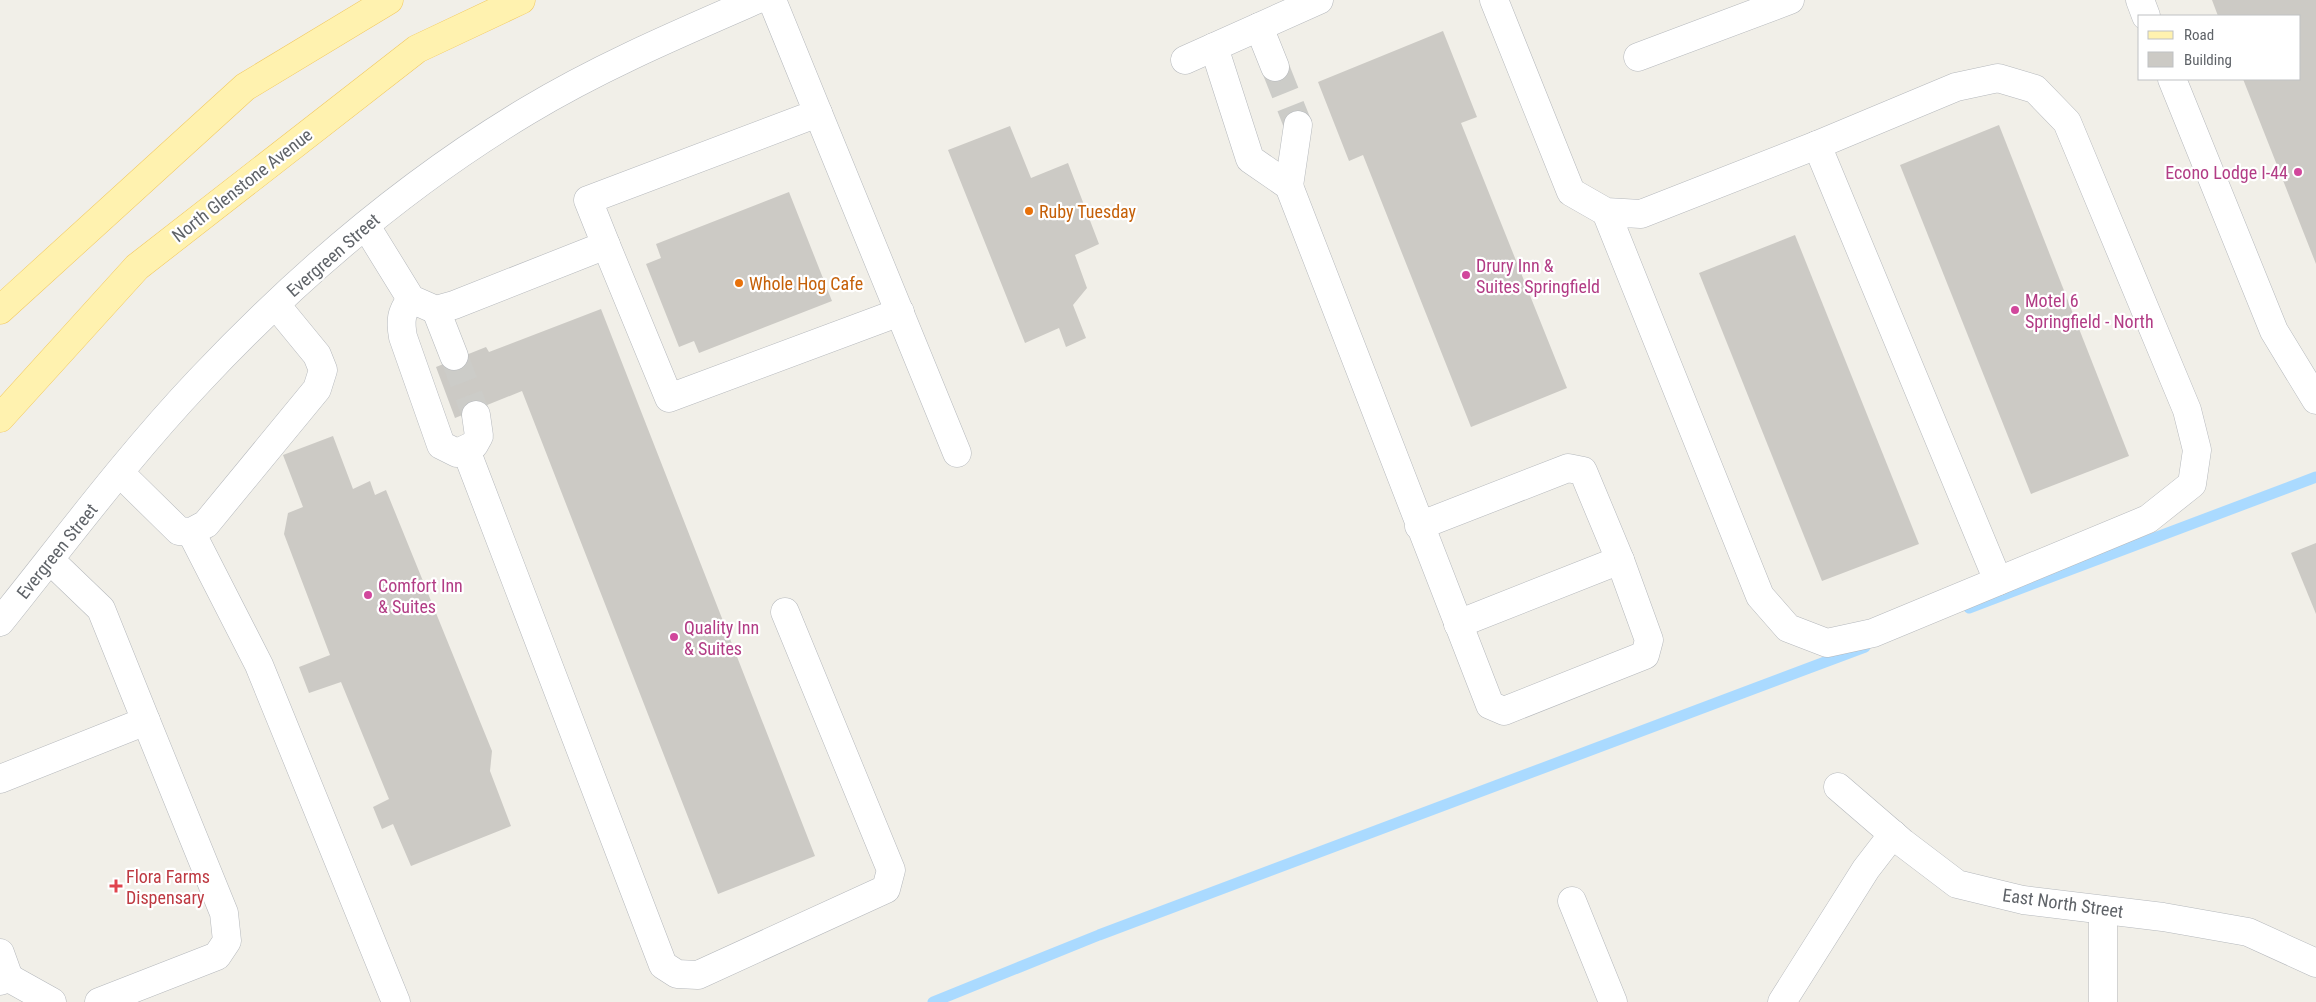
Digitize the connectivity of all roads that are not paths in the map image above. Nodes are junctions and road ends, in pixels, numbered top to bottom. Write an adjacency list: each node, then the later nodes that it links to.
1 (389, 0): 25 (main road)
2 (521, 0): 31 (main road, North Glenstone Avenue)
3 (756, 0): 21 (street, Evergreen Street)
4 (772, 0): 16 (street)
5 (1319, 0): 10 (street)
6 (1494, 0): 20 (street)
7 (1790, 0): 12 (street)
8 (2140, 0): 9 (street)
9 (2146, 15)
10 (1259, 27): 11 (street); 14 (street)
11 (1214, 47): 13 (street); 19 (street)
12 (1638, 57)
13 (1185, 60)
14 (1275, 67)
15 (2172, 80): 29 (street)
16 (818, 113): 22 (street); 27 (street)
17 (1298, 124): 19 (street)
18 (1817, 145): 20 (street); 39 (street); 39 (street)
19 (1289, 186): 35 (street)
20 (1606, 212): 39 (street)
21 (366, 226): 23 (street); 24 (street, Evergreen Street)
22 (606, 245): 26 (street); 27 (street)
23 (411, 299): 26 (street); 32 (street)
24 (276, 305): 34 (street, Evergreen Street); 36 (street)
25 (0, 310)
26 (436, 310): 28 (street)
27 (900, 312): 33 (street)
28 (454, 356)
29 (2316, 400)
30 (476, 415): 32 (street)
31 (0, 418)
32 (466, 450): 40 (street)
33 (957, 453)
34 (120, 472): 36 (street); 37 (street, Evergreen Street)
35 (1419, 526): 38 (street); 42 (street)
36 (191, 532): 53 (street)
37 (50, 560): 41 (street, Evergreen Street); 43 (street)
38 (1620, 560): 42 (street); 42 (street)
39 (1998, 581)
40 (785, 612)
41 (0, 622)
42 (1458, 624)
43 (146, 721): 44 (street); 52 (street)
44 (1, 778)
45 (1838, 787): 46 (street, East North Street)
46 (1894, 834): 48 (street, East North Street); 55 (street)
47 (1572, 901): 54 (street)
48 (2103, 910): 49 (street, East North Street); 56 (street)
49 (2316, 963)
50 (3, 971): 51 (street)
51 (52, 1002)
52 (99, 1002)
53 (396, 1002)
54 (1613, 1002)
55 (1782, 1002)
56 (2103, 1002)

